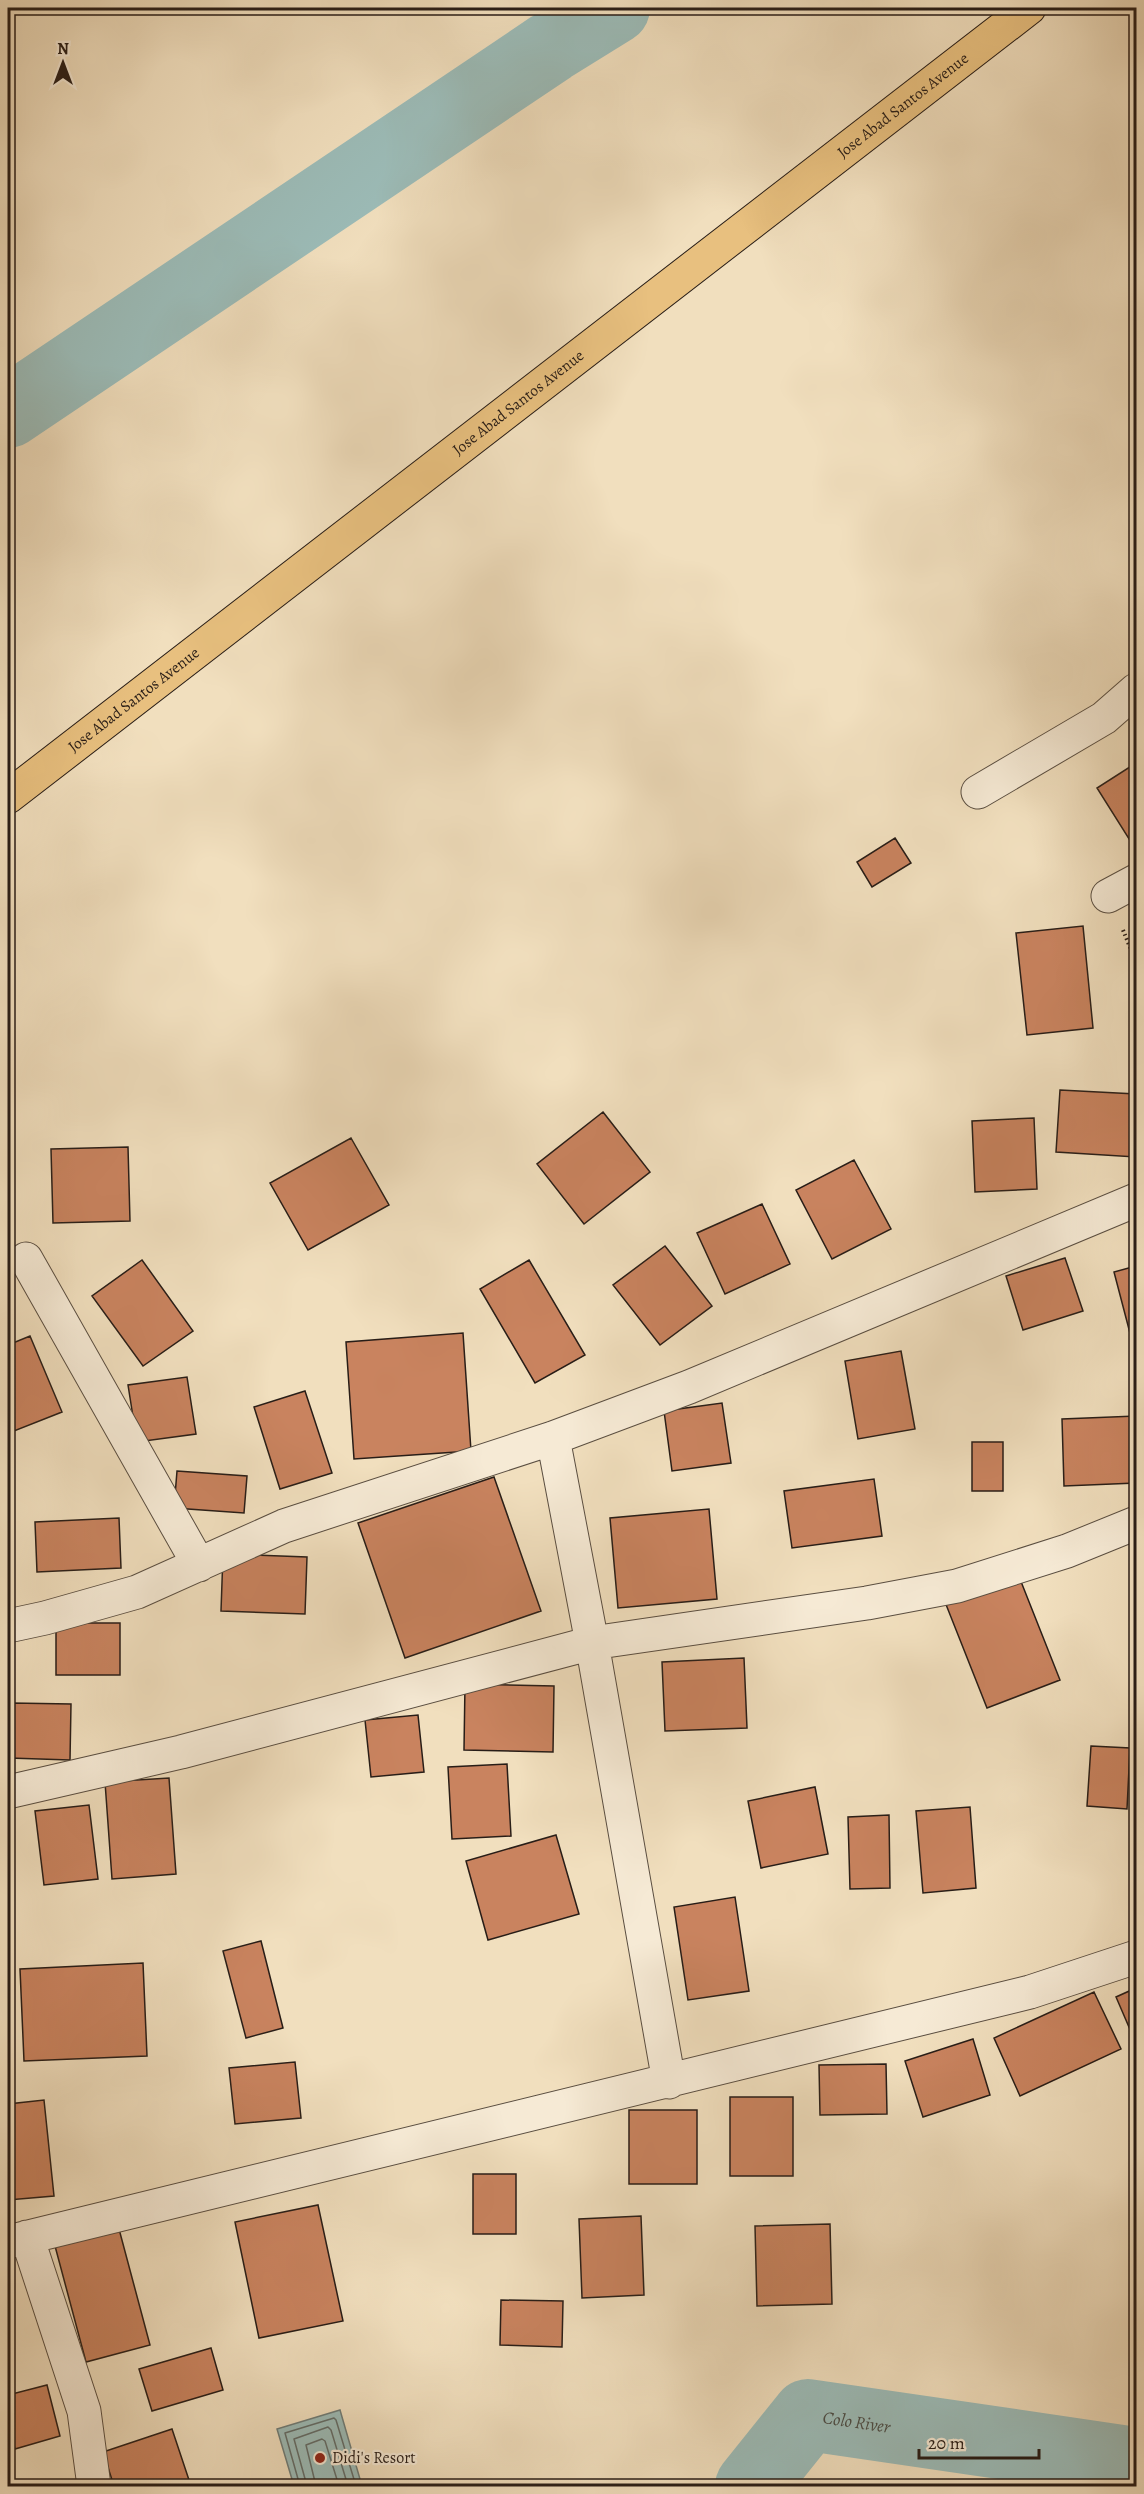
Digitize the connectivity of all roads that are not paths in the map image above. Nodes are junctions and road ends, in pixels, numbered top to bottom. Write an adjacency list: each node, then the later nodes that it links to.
1 (1029, 8): 4 (highway, Jose Abad Santos Avenue)
2 (1137, 690): 3 (street)
3 (978, 792)
4 (8, 797)
5 (1137, 1200): 7 (street)
6 (26, 1259): 9 (street)
7 (553, 1438): 9 (street); 11 (street)
8 (1137, 1523): 11 (street)
9 (199, 1565): 10 (street)
10 (8, 1626)
11 (592, 1643): 12 (street); 14 (street)
12 (8, 1792)
13 (1137, 1957): 14 (street)
14 (669, 2082): 15 (street)
15 (17, 2240): 16 (street)
16 (94, 2487)

